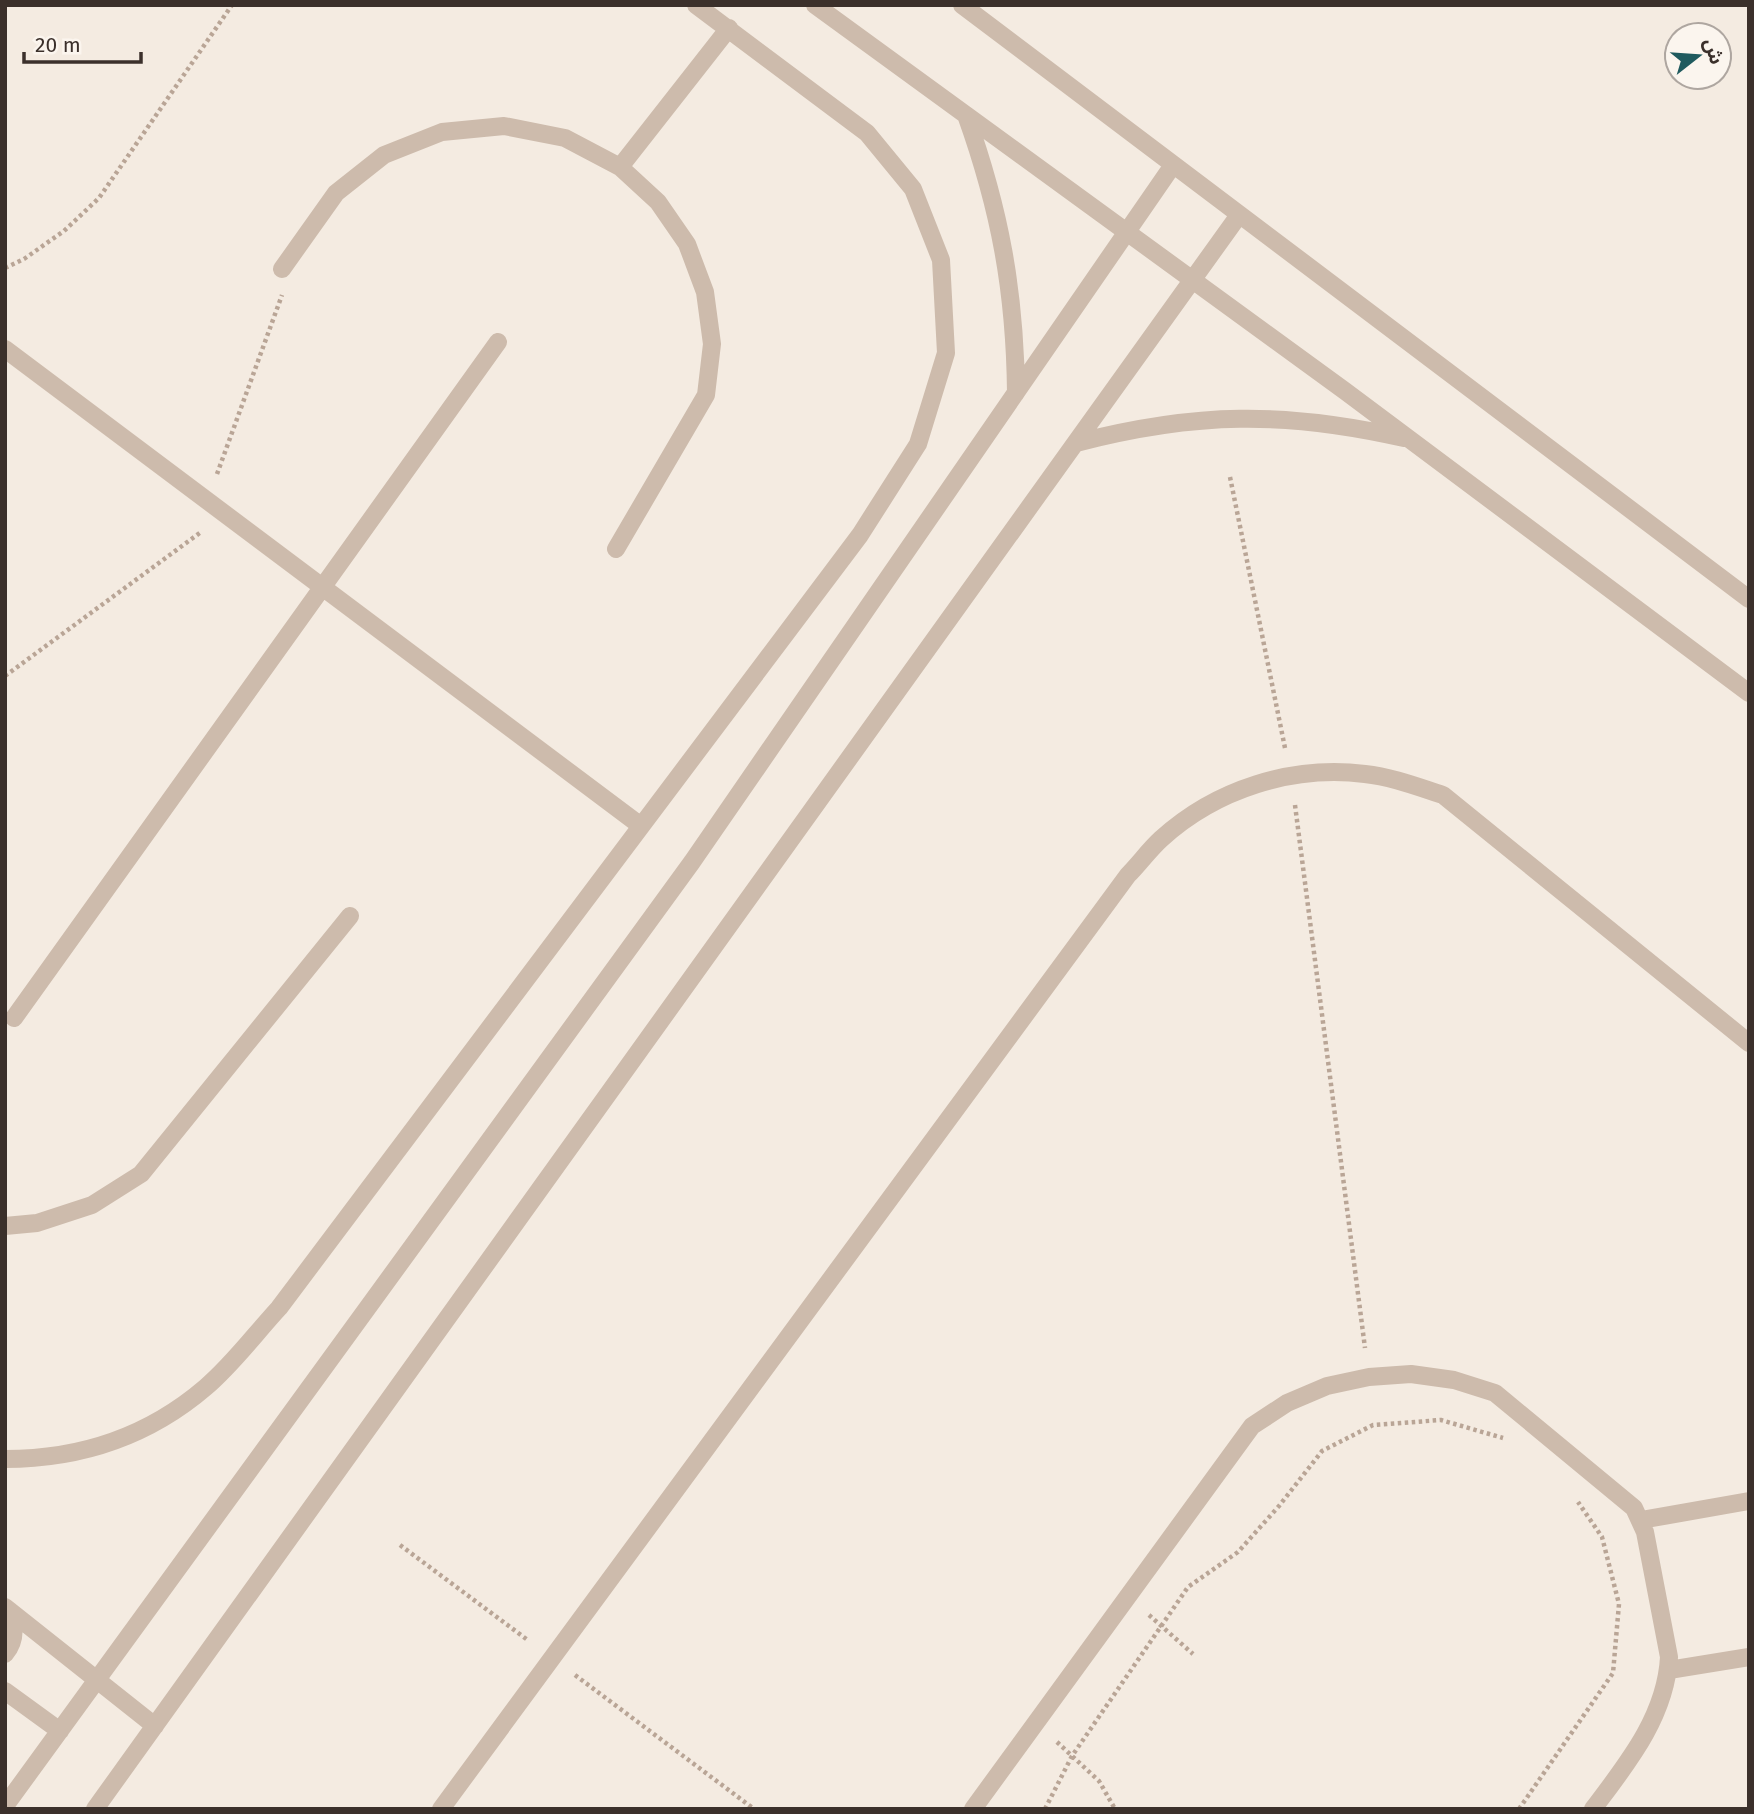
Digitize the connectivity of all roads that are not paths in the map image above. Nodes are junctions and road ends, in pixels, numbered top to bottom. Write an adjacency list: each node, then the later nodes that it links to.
1 (696, 5): 4 (street)
2 (815, 5): 5 (street)
3 (962, 5): 6 (street)
4 (729, 28): 7 (street); 21 (street)
5 (966, 116): 9 (street); 14 (street)
6 (1173, 165): 8 (street); 9 (street)
7 (620, 167): 10 (street); 17 (street)
8 (1240, 215): 11 (street); 19 (street)
9 (1126, 233): 11 (street); 14 (street)
10 (282, 269)
11 (1193, 281): 15 (street); 16 (street)
12 (498, 342): 18 (street)
13 (5, 349): 18 (street)
14 (1016, 393): 33 (street)
15 (1410, 440): 16 (street); 20 (street)
16 (1076, 443): 35 (street)
17 (616, 549)
18 (322, 588): 21 (street); 23 (street)
19 (1749, 598)
20 (1749, 693)
21 (641, 827): 26 (street)
22 (350, 916): 25 (street)
23 (14, 1017)
24 (1749, 1043): 39 (street)
25 (5, 1226)
26 (5, 1459)
27 (1749, 1501): 28 (street)
28 (1641, 1520): 32 (street); 40 (street)
29 (7, 1608): 30 (street); 33 (street)
30 (5, 1654)
31 (1749, 1657): 32 (street)
32 (1669, 1670): 41 (street)
33 (96, 1681): 35 (street); 36 (street)
34 (5, 1691): 36 (street)
35 (155, 1727): 38 (street)
36 (60, 1731): 37 (street)
37 (5, 1806)
38 (95, 1809)
39 (441, 1809)
40 (973, 1809)
41 (1593, 1809)

